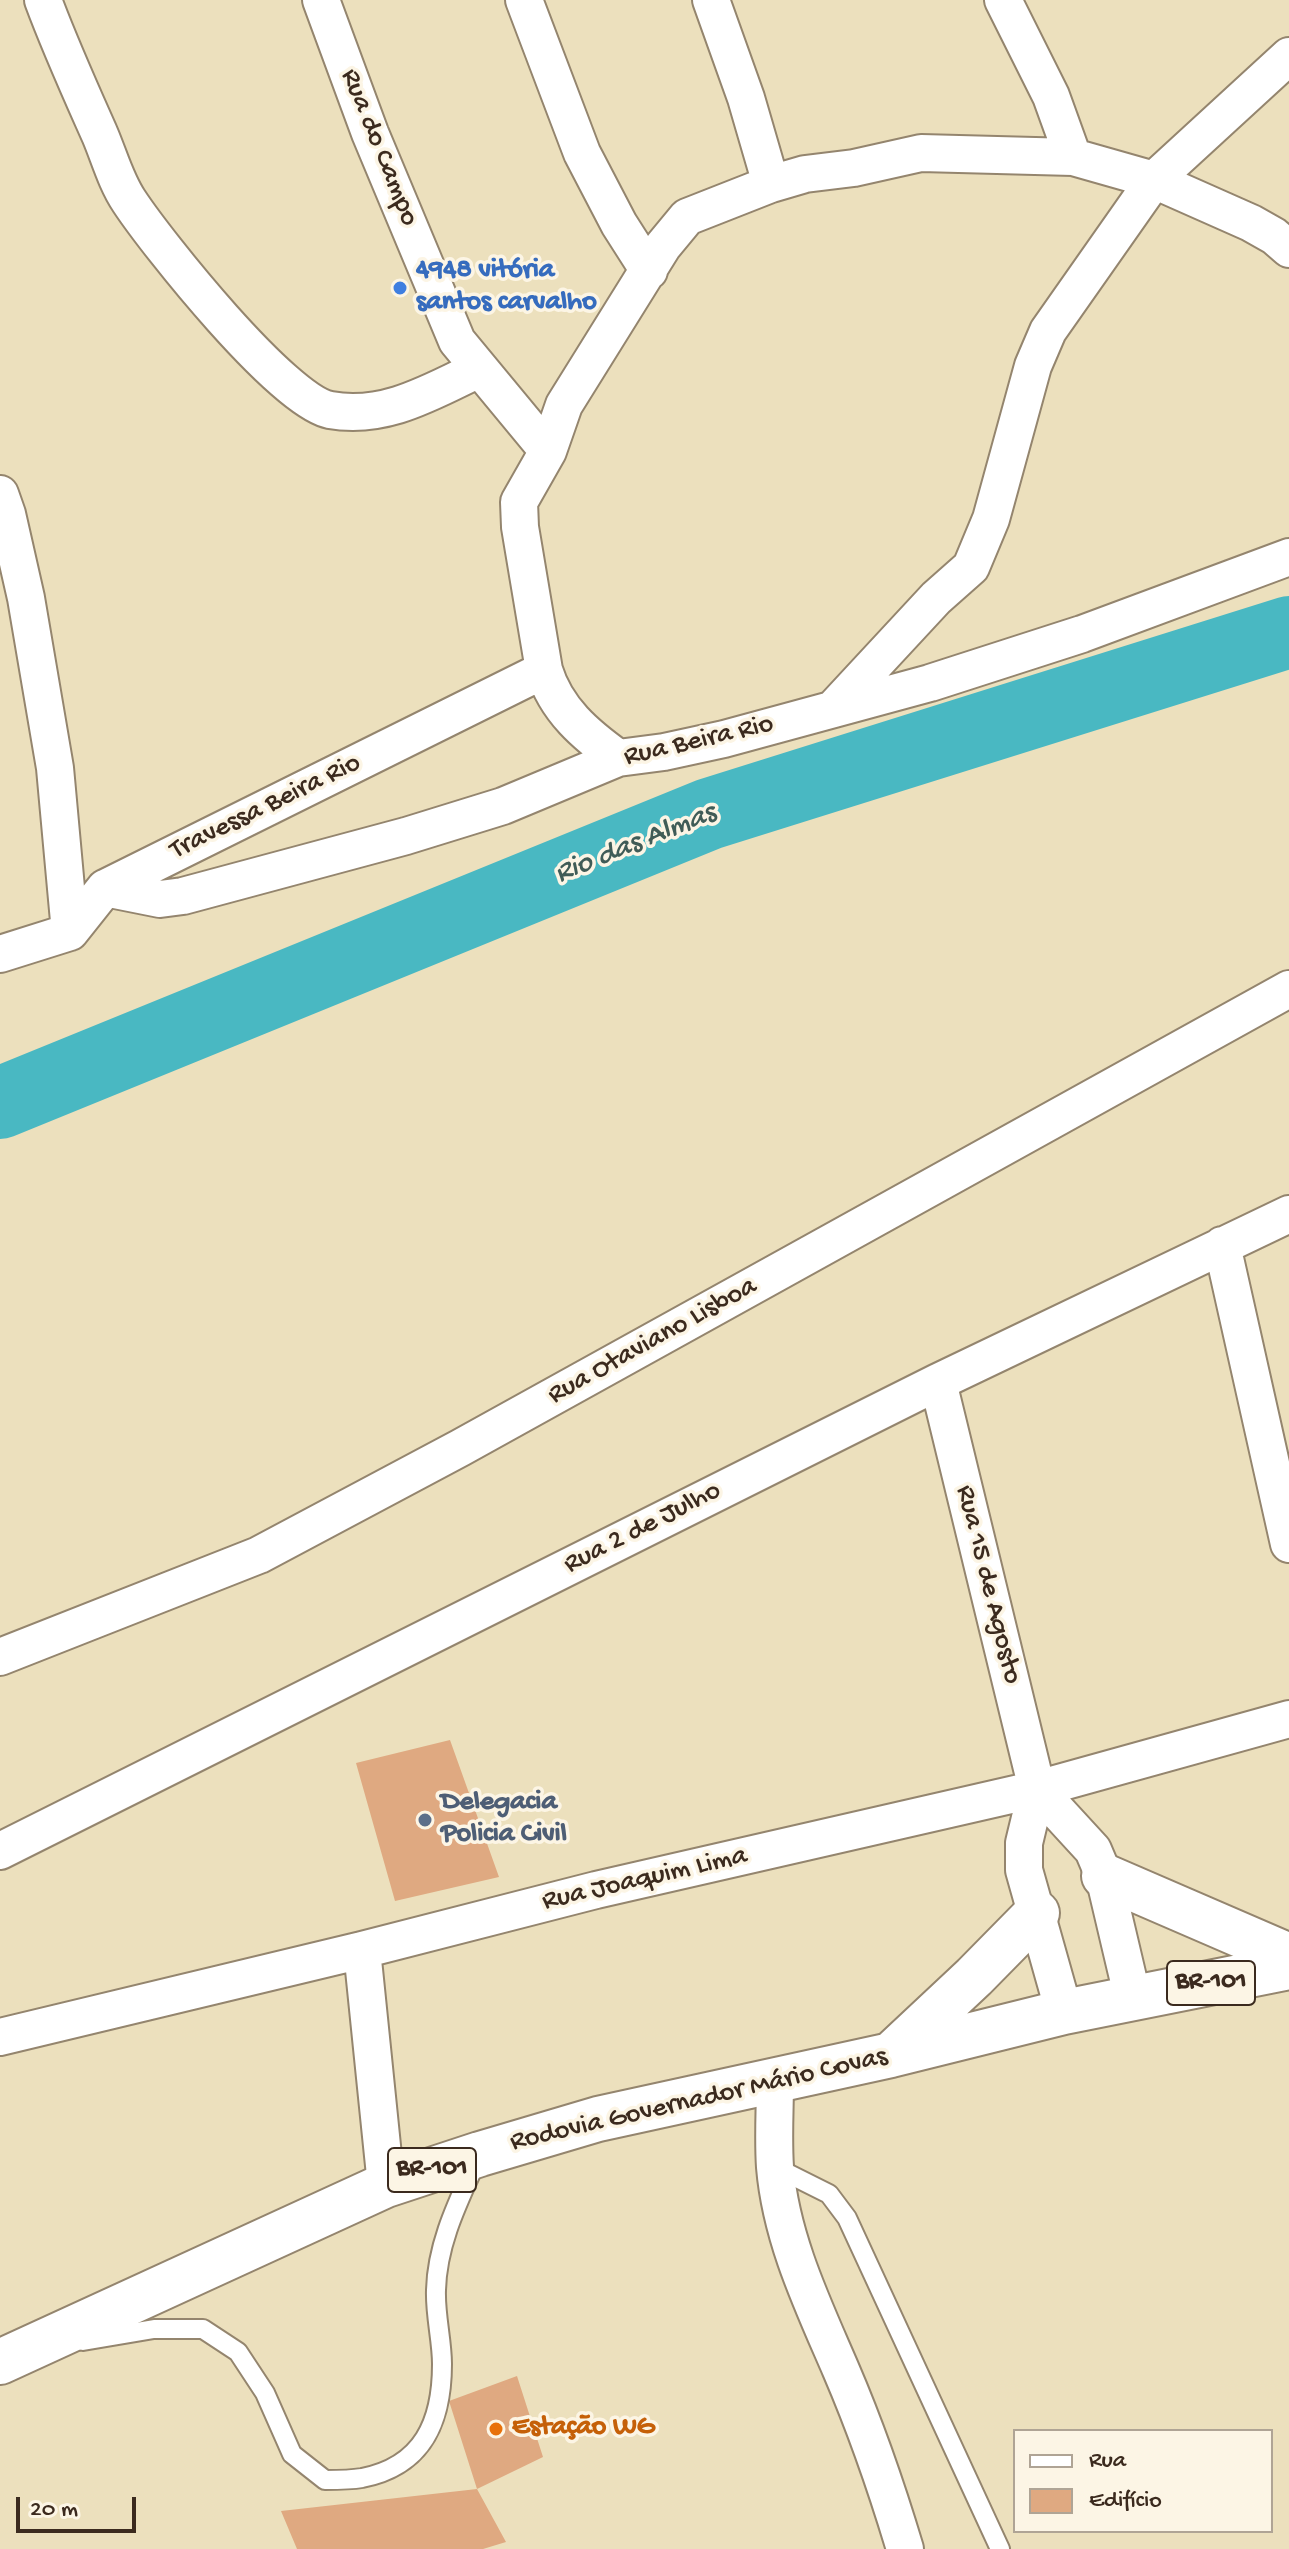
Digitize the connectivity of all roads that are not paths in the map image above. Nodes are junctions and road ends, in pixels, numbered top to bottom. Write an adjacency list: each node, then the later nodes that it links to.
1 (43, 0): 12 (street)
2 (321, 0): 12 (street, Rua do Campo)
3 (524, 0): 11 (street)
4 (711, 0): 9 (street)
5 (1003, 0): 7 (street)
6 (1289, 56): 8 (street)
7 (1073, 157): 8 (street); 9 (street)
8 (1154, 180): 10 (street); 17 (street)
9 (771, 184): 11 (street)
10 (1289, 249)
11 (649, 271): 13 (street)
12 (479, 369): 13 (street, Rua do Campo)
13 (548, 451): 16 (street)
14 (0, 494): 20 (street)
15 (1289, 557): 17 (street, Rua Beira Rio)
16 (544, 670): 18 (street); 19 (street, Travessa Beira Rio)
17 (833, 709): 18 (street, Rua Beira Rio)
18 (618, 758): 19 (street, Rua Beira Rio)
19 (105, 888): 20 (street, Travessa Beira Rio)
20 (70, 932): 21 (street)
21 (0, 954)
22 (1289, 989): 27 (street, Rua Otaviano Lisboa)
23 (1289, 1214): 24 (street, Rua 2 de Julho)
24 (1222, 1245): 25 (street, Rua 2 de Julho); 26 (street)
25 (938, 1382): 29 (street, Rua 15 de Agosto); 30 (street, Rua 2 de Julho)
26 (1289, 1544)
27 (0, 1657)
28 (1289, 1719): 29 (street, Rua Joaquim Lima)
29 (1037, 1789): 31 (street); 32 (street); 33 (street, Rua Joaquim Lima)
30 (0, 1851)
31 (1104, 1876): 34 (highway); 36 (street)
32 (1037, 1913): 37 (street); 39 (highway)
33 (362, 1950): 38 (street, Rua Joaquim Lima); 43 (street)
34 (1289, 1956)
35 (1289, 1967): 36 (highway, Rodovia Governador Mário Covas / BR-101)
36 (1133, 1999): 37 (highway, Rodovia Governador Mário Covas / BR-101)
37 (1064, 2012): 39 (highway, Rodovia Governador Mário Covas / BR-101)
38 (0, 2037)
39 (891, 2055): 40 (highway, Rodovia Governador Mário Covas / BR-101)
40 (775, 2081): 41 (highway, Rodovia Governador Mário Covas / BR-101); 42 (street)
41 (480, 2154): 43 (highway, Rodovia Governador Mário Covas / BR-101); 44 (lane)
42 (775, 2167): 45 (street); 46 (lane)
43 (386, 2185): 44 (highway, Rodovia Governador Mário Covas / BR-101)
44 (10, 2357)
45 (905, 2549)
46 (1000, 2549)

